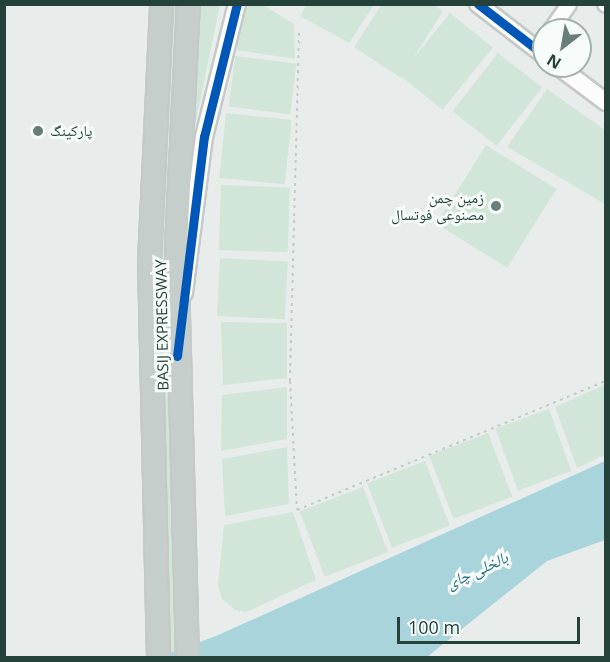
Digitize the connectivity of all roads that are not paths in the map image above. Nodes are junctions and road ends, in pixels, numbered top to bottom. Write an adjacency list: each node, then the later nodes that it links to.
1 (161, 4): 11 (highway, BASIJ EXPRESSWAY)
2 (188, 4): 10 (highway, BASIJ EXPRESSWAY)
3 (237, 4): 10 (street)
4 (478, 4): 7 (street)
5 (570, 4): 6 (street)
6 (559, 18)
7 (532, 42)
8 (574, 78): 9 (street)
9 (606, 102)
10 (177, 356): 12 (highway, BASIJ EXPRESSWAY)
11 (158, 651)
12 (187, 652)

